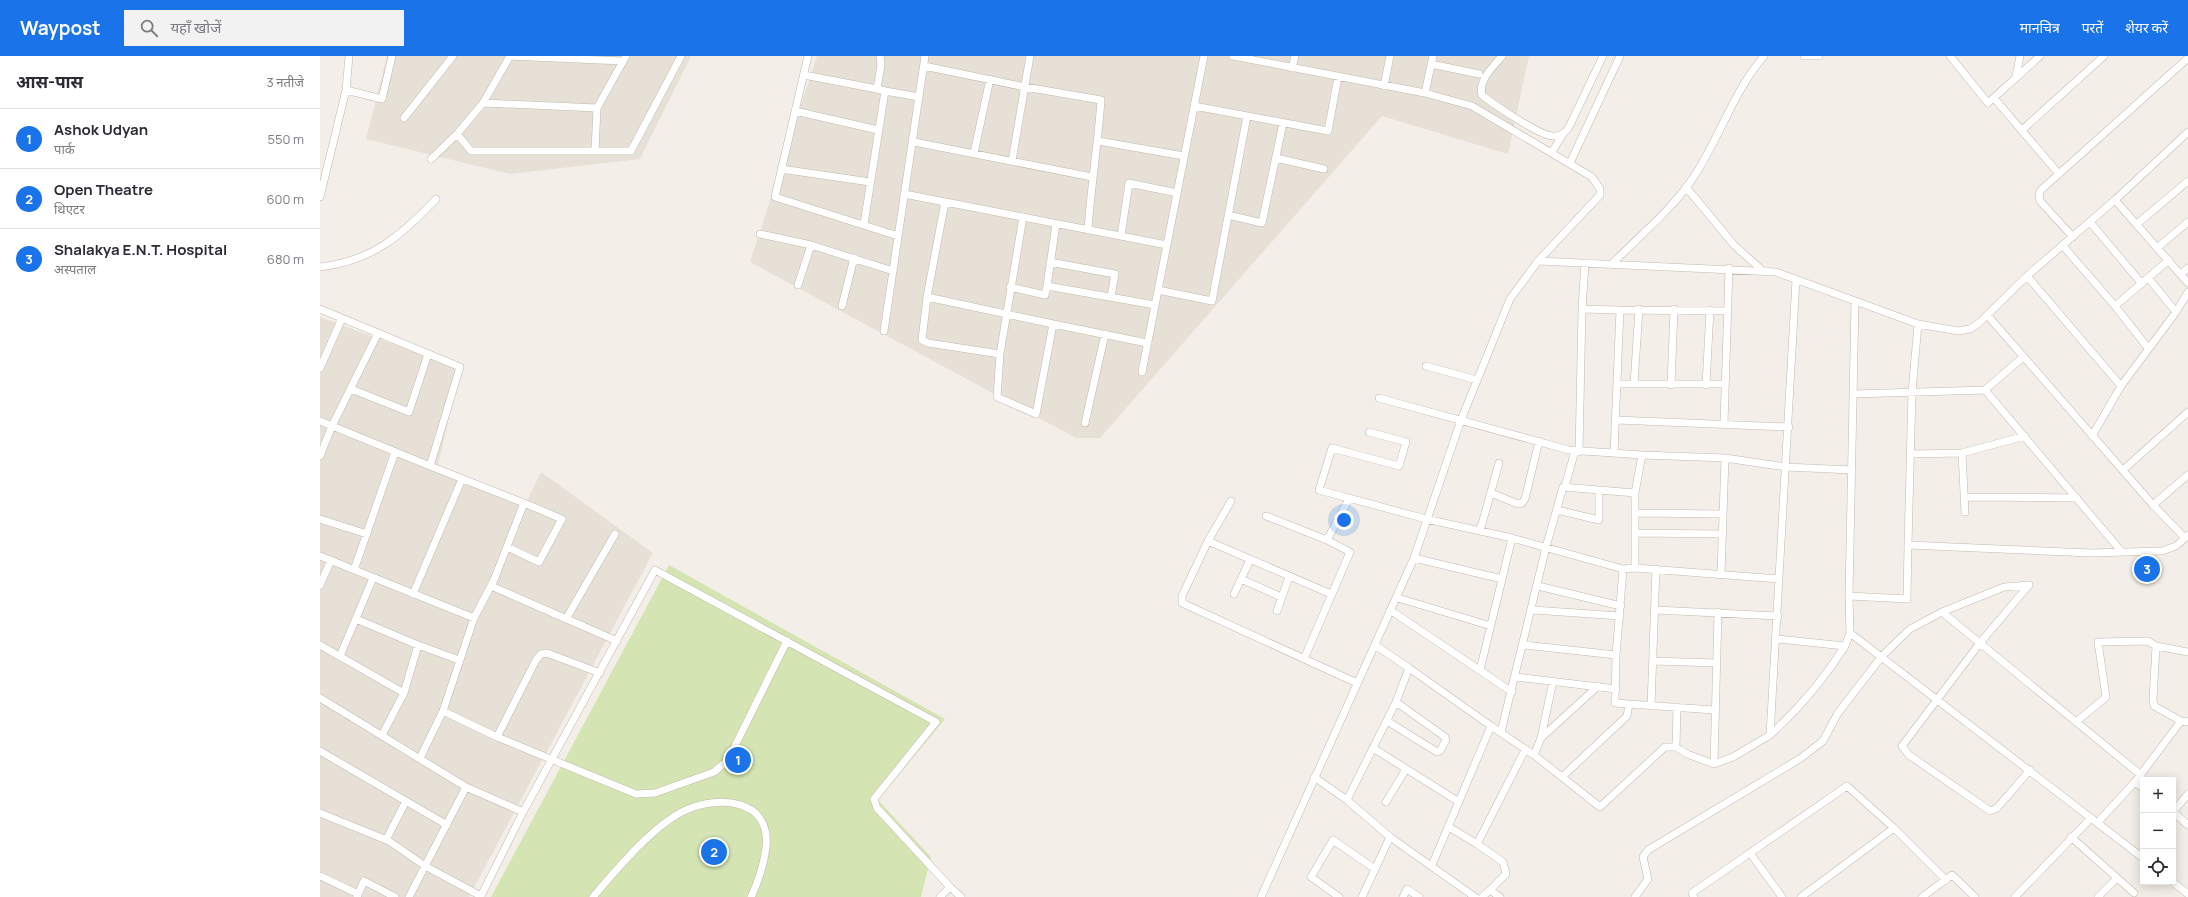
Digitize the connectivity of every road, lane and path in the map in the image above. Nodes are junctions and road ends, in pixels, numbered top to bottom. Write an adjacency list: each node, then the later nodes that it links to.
1 (349, 56): 39 (street)
2 (392, 56): 39 (street)
3 (453, 56): 49 (street)
4 (510, 56): 26 (street); 44 (street)
5 (680, 56): 58 (street)
6 (808, 56): 32 (street)
7 (880, 56): 38 (street)
8 (925, 56): 29 (street)
9 (1030, 56): 37 (street)
10 (1203, 56): 45 (street)
11 (1233, 56): 27 (street)
12 (1295, 56): 30 (street)
13 (1390, 56): 36 (street)
14 (1432, 56): 28 (street)
15 (1502, 56): 55 (street)
16 (1603, 56): 55 (street)
17 (1620, 56): 65 (street)
18 (1764, 56): 72 (street)
19 (1804, 56): 20 (street)
20 (1819, 56)
21 (1950, 56): 43 (street)
22 (2020, 56): 33 (street)
23 (2040, 56): 33 (street)
24 (2099, 58): 52 (street)
25 (2188, 58): 68 (street)
26 (625, 59): 46 (street)
27 (1260, 59): 30 (street)
28 (1431, 64): 31 (street); 41 (street)
29 (924, 66): 35 (street); 42 (street)
30 (1292, 68): 34 (street)
31 (1479, 74)
32 (804, 75): 38 (street); 47 (street)
33 (2016, 76): 43 (street)
34 (1338, 77): 36 (street); 50 (street)
35 (990, 80): 37 (street); 60 (street)
36 (1384, 86): 41 (street)
37 (1025, 87): 56 (street); 64 (street)
38 (877, 89): 40 (street)
39 (346, 90): 75 (street)
40 (885, 90): 42 (street); 51 (street)
41 (1425, 93): 59 (street)
42 (919, 96): 57 (street)
43 (1994, 98): 52 (street)
44 (483, 103): 46 (street); 54 (street)
45 (1194, 106): 48 (street); 61 (street)
46 (597, 108): 58 (street)
47 (795, 111): 51 (street); 66 (street)
48 (1248, 116): 50 (street); 79 (street)
49 (404, 118)
50 (1283, 123): 62 (street)
51 (878, 130): 71 (street)
52 (2022, 130): 68 (street)
53 (2188, 132): 77 (street)
54 (457, 134): 58 (street); 63 (street)
55 (1563, 134): 59 (street)
56 (1098, 141): 61 (street); 69 (street)
57 (914, 142): 60 (street); 74 (street)
58 (595, 151)
59 (1552, 152): 65 (street)
60 (974, 153): 64 (street)
61 (1184, 156): 73 (street)
62 (1276, 158): 67 (street); 79 (street)
63 (431, 159)
64 (1012, 161): 69 (street)
65 (1570, 164): 97 (street)
66 (781, 169): 71 (street); 83 (street)
67 (1324, 169)
68 (2059, 174): 90 (street)
69 (1092, 177): 86 (street)
70 (2188, 181): 85 (street)
71 (870, 182): 83 (street)
72 (1686, 187): 100 (street); 105 (street)
73 (1177, 193): 89 (street); 91 (street)
74 (904, 194): 78 (street); 88 (street)
75 (320, 197)
76 (436, 199): 101 (street)
77 (2115, 200): 81 (street); 85 (street)
78 (945, 202): 80 (street); 117 (street)
79 (1228, 216): 115 (street)
80 (1022, 217): 84 (street); 114 (street)
81 (2090, 222): 90 (street); 111 (street)
82 (2188, 222): 94 (street)
83 (864, 224): 88 (street)
84 (1056, 224): 86 (street); 98 (street)
85 (2137, 224): 94 (street)
86 (1088, 230): 89 (street)
87 (760, 234): 92 (street)
88 (898, 236): 104 (street)
89 (1121, 236): 91 (street)
90 (2072, 237): 93 (street)
91 (1167, 245): 115 (street)
92 (811, 246): 95 (street); 112 (street)
93 (2063, 246): 107 (street); 122 (street)
94 (2157, 248): 96 (street)
95 (854, 258): 104 (street); 121 (street)
96 (2169, 260): 106 (street); 108 (street)
97 (1538, 261): 99 (street); 147 (street)
98 (1050, 262): 113 (street); 118 (street)
99 (1585, 263): 100 (street); 124 (street)
100 (1612, 264): 102 (street)
101 (320, 267)
102 (1729, 268): 105 (street); 129 (street)
103 (2188, 268): 106 (street)
104 (893, 271): 136 (street)
105 (1764, 272): 109 (street)
106 (2181, 274): 110 (street)
107 (2027, 276): 132 (street); 153 (street)
108 (2149, 279): 111 (street); 130 (street)
109 (1796, 280): 119 (street); 166 (street)
110 (2188, 283)
111 (2142, 284): 122 (street)
112 (798, 285)
113 (1048, 286): 114 (street); 118 (street)
114 (1010, 287): 131 (street)
115 (1158, 290): 120 (street)
116 (2188, 292): 130 (street)
117 (927, 297): 131 (street); 142 (street)
118 (1111, 297): 120 (street)
119 (1855, 301): 135 (street); 157 (street)
120 (1155, 305): 139 (street)
121 (842, 306)
122 (2115, 306): 140 (street)
123 (320, 309): 133 (street)
124 (1582, 309): 127 (street); 172 (street)
125 (1639, 309): 126 (street); 127 (street); 149 (street)
126 (1674, 309): 128 (street); 151 (street)
127 (1620, 310): 148 (street)
128 (1710, 310): 129 (street); 152 (street)
129 (1728, 311): 150 (street)
130 (2176, 312): 140 (street)
131 (1006, 314): 134 (street); 142 (street)
132 (1988, 316): 135 (street); 143 (street)
133 (342, 318): 137 (street); 145 (street)
134 (1053, 324): 138 (street); 142 (street)
135 (1918, 324): 156 (street)
136 (884, 331)
137 (378, 333): 141 (street); 154 (street)
138 (1105, 334): 139 (street); 163 (street)
139 (1147, 343): 146 (street)
140 (2148, 348): 153 (street)
141 (428, 354): 154 (street); 180 (street)
142 (1000, 354)
143 (2023, 357): 155 (street); 169 (street)
144 (1426, 366): 147 (street)
145 (320, 368)
146 (1142, 372)
147 (1477, 380): 160 (street)
148 (1617, 384): 149 (street); 161 (street)
149 (1634, 384): 151 (street)
150 (1725, 384): 152 (street); 164 (street)
151 (1671, 385): 152 (street)
152 (1706, 385)
153 (2121, 386): 169 (street)
154 (351, 389): 165 (street)
155 (1985, 390): 156 (street); 168 (street)
156 (1912, 392): 157 (street); 175 (street)
157 (1854, 394): 182 (street)
158 (1379, 398): 160 (street)
159 (2188, 412): 183 (street)
160 (1461, 420): 170 (street); 202 (street)
161 (1616, 420): 164 (street); 173 (street)
162 (320, 421): 165 (street)
163 (1085, 423)
164 (1724, 424): 166 (street)
165 (332, 426): 171 (street); 176 (street)
166 (1789, 427): 181 (street)
167 (1369, 432): 192 (street)
168 (2024, 436): 174 (street); 191 (street)
169 (2092, 436): 183 (street)
170 (1539, 441): 172 (street); 188 (street)
171 (396, 452): 180 (street); 205 (street)
172 (1577, 452): 173 (street); 186 (street)
173 (1614, 453): 177 (street)
174 (1962, 453): 175 (street); 190 (street)
175 (1911, 454): 212 (street)
176 (320, 456)
177 (1642, 456): 178 (street); 189 (street)
178 (1725, 458): 181 (street); 199 (street)
179 (1499, 463): 188 (street)
180 (430, 466): 185 (street)
181 (1786, 467): 182 (street); 227 (street)
182 (1852, 470): 236 (street)
183 (2123, 470): 195 (street)
184 (2188, 474): 195 (street)
185 (462, 479): 194 (street); 233 (street)
186 (1565, 486): 187 (street); 196 (street)
187 (1599, 490): 189 (street); 196 (street)
188 (1491, 493): 203 (street)
189 (1635, 493): 198 (street)
190 (1964, 497): 191 (street); 197 (street)
191 (2077, 498): 215 (street)
192 (1349, 499): 202 (street); 210 (street)
193 (1231, 501): 211 (street)
194 (524, 503): 213 (street); 213 (street)
195 (2153, 505): 208 (street)
196 (1557, 510): 214 (street)
197 (1965, 512)
198 (1636, 513): 199 (street); 204 (street)
199 (1723, 514): 207 (street)
200 (1266, 516): 210 (street)
201 (320, 519): 205 (street)
202 (1426, 519): 203 (street); 217 (street)
203 (1480, 531): 209 (street)
204 (1636, 533): 207 (street); 220 (street)
205 (366, 534): 223 (street)
206 (615, 534): 249 (street)
207 (1723, 534): 224 (street)
208 (2186, 537): 215 (street)
209 (1512, 538): 214 (street); 229 (street)
210 (1327, 540): 235 (street)
211 (1208, 541): 219 (street); 267 (street)
212 (1908, 545): 215 (street); 236 (street)
213 (507, 547): 231 (street)
214 (1546, 547): 221 (street); 232 (street)
215 (2122, 551)
216 (320, 556): 218 (street)
217 (1414, 558): 229 (street); 238 (street)
218 (332, 560): 223 (street); 230 (street)
219 (1250, 560): 225 (street); 228 (street)
220 (1635, 568): 221 (street); 222 (street)
221 (1622, 569): 239 (street)
222 (1656, 569): 224 (street); 242 (street)
223 (354, 570): 226 (street)
224 (1721, 574): 227 (street)
225 (1289, 577): 235 (street); 237 (street)
226 (373, 578): 233 (street); 250 (street)
227 (1779, 578): 247 (street)
228 (1242, 579): 234 (street); 237 (street)
229 (1502, 579): 251 (street)
230 (320, 585)
231 (491, 586): 248 (street); 249 (street)
232 (1538, 586): 239 (street); 241 (street)
233 (413, 594): 248 (street)
234 (1234, 594)
235 (1331, 594): 267 (street)
236 (1849, 596): 252 (street)
237 (1281, 597): 243 (street)
238 (1398, 598): 240 (street); 251 (street)
239 (1620, 606): 246 (street)
240 (1390, 610): 259 (street); 272 (street)
241 (1533, 610): 246 (street); 260 (street)
242 (1656, 610): 244 (street); 269 (street)
243 (1277, 611)
244 (1718, 612): 247 (street); 270 (street)
245 (1942, 612): 256 (street); 256 (street); 265 (street)
246 (1620, 616): 264 (street)
247 (1778, 616): 253 (street)
248 (474, 618): 268 (street)
249 (566, 618): 254 (street)
250 (356, 619): 258 (street); 266 (street)
251 (1491, 626): 272 (street)
252 (1850, 633): 261 (street); 265 (street)
253 (1777, 639): 261 (street); 295 (street)
254 (617, 641): 255 (street); 273 (street)
255 (787, 641): 304 (street); 342 (street)
256 (1980, 643): 282 (street); 290 (street)
257 (320, 645): 266 (street)
258 (418, 645): 268 (street); 280 (street)
259 (1375, 645): 271 (street); 276 (street)
260 (1524, 645): 264 (street); 274 (street)
261 (1845, 646): 295 (street)
262 (2156, 646): 263 (street); 290 (street); 291 (street)
263 (2188, 652)
264 (1616, 655): 278 (street)
265 (1880, 655): 282 (street); 362 (street)
266 (340, 656): 280 (street)
267 (1304, 659): 276 (street)
268 (459, 660): 288 (street)
269 (1654, 661): 270 (street); 285 (street)
270 (1716, 663): 287 (street)
271 (1409, 668): 283 (street); 292 (street)
272 (1480, 670): 279 (street)
273 (600, 673): 296 (street); 304 (street)
274 (1516, 677): 275 (street); 279 (street)
275 (1553, 681): 277 (street); 297 (street)
276 (1357, 683): 310 (street)
277 (1598, 686): 278 (street); 297 (street)
278 (1616, 689): 284 (street)
279 (1512, 692): 293 (street)
280 (404, 693): 294 (street)
281 (320, 698): 294 (street)
282 (1938, 700): 307 (street); 307 (street)
283 (1396, 702): 289 (street); 289 (street)
284 (1629, 704): 285 (street); 309 (street)
285 (1651, 706): 286 (street)
286 (1677, 708): 287 (street); 298 (street)
287 (1714, 710): 305 (street)
288 (443, 711): 296 (street); 303 (street)
289 (1387, 721): 299 (street)
290 (2076, 722): 308 (street)
291 (2184, 722): 308 (street)
292 (1491, 726): 293 (street); 318 (street)
293 (1501, 732): 300 (street)
294 (382, 735): 303 (street)
295 (1770, 735): 305 (street)
296 (497, 737): 304 (street)
297 (1541, 738): 302 (street)
298 (1676, 747): 305 (street); 309 (street)
299 (1373, 748): 306 (street); 315 (street)
300 (1525, 750): 302 (street); 332 (street)
301 (320, 751): 316 (street)
302 (1534, 755): 309 (street)
303 (420, 758): 313 (street)
304 (552, 760): 320 (street)
305 (1714, 764)
306 (1406, 769): 317 (street); 318 (street)
307 (2030, 770): 323 (street)
308 (2141, 775): 311 (street)
309 (1562, 777)
310 (1314, 778): 315 (street); 348 (street)
311 (2135, 782): 312 (street); 324 (street)
312 (2140, 786)
313 (466, 787): 320 (street); 325 (street)
314 (2188, 794): 319 (street)
315 (1347, 800): 329 (street)
316 (406, 801): 325 (street); 331 (street)
317 (1386, 802)
318 (1459, 802): 327 (street)
319 (2176, 808)
320 (523, 812): 347 (street)
321 (320, 813): 331 (street)
322 (2174, 813): 326 (street)
323 (2091, 818): 324 (street); 330 (street)
324 (2098, 822): 334 (street)
325 (447, 824): 336 (street)
326 (2188, 825)
327 (1449, 827): 332 (street); 335 (street)
328 (1894, 828): 333 (street); 340 (street); 365 (street)
329 (1390, 837): 335 (street); 337 (street)
330 (2071, 837): 339 (street); 368 (street)
331 (386, 840): 336 (street)
332 (1477, 844): 343 (street)
333 (1750, 853): 363 (street); 364 (street)
334 (2140, 856)
335 (1432, 865): 359 (street)
336 (425, 866): 347 (street); 350 (street)
337 (1375, 870): 355 (street); 356 (street)
338 (320, 876): 346 (street)
339 (2117, 878): 345 (street); 369 (street)
340 (1946, 880): 366 (street); 367 (street)
341 (2176, 884): 344 (street)
342 (950, 887): 353 (street); 354 (street)
343 (1490, 890): 360 (street); 361 (street)
344 (2187, 891)
345 (2134, 893)
346 (357, 895): 349 (street)
347 (480, 896)
348 (1264, 896)
349 (395, 897)
350 (409, 897)
351 (593, 897): 352 (street)
352 (751, 897)
353 (940, 897)
354 (961, 897)
355 (1339, 897)
356 (1362, 897)
357 (1403, 897): 358 (street)
358 (1419, 897)
359 (1475, 897)
360 (1482, 897)
361 (1500, 897)
362 (1636, 897)
363 (1694, 897)
364 (1782, 897)
365 (1801, 897)
366 (1922, 897)
367 (1975, 897)
368 (2015, 897)
369 (2098, 897)

